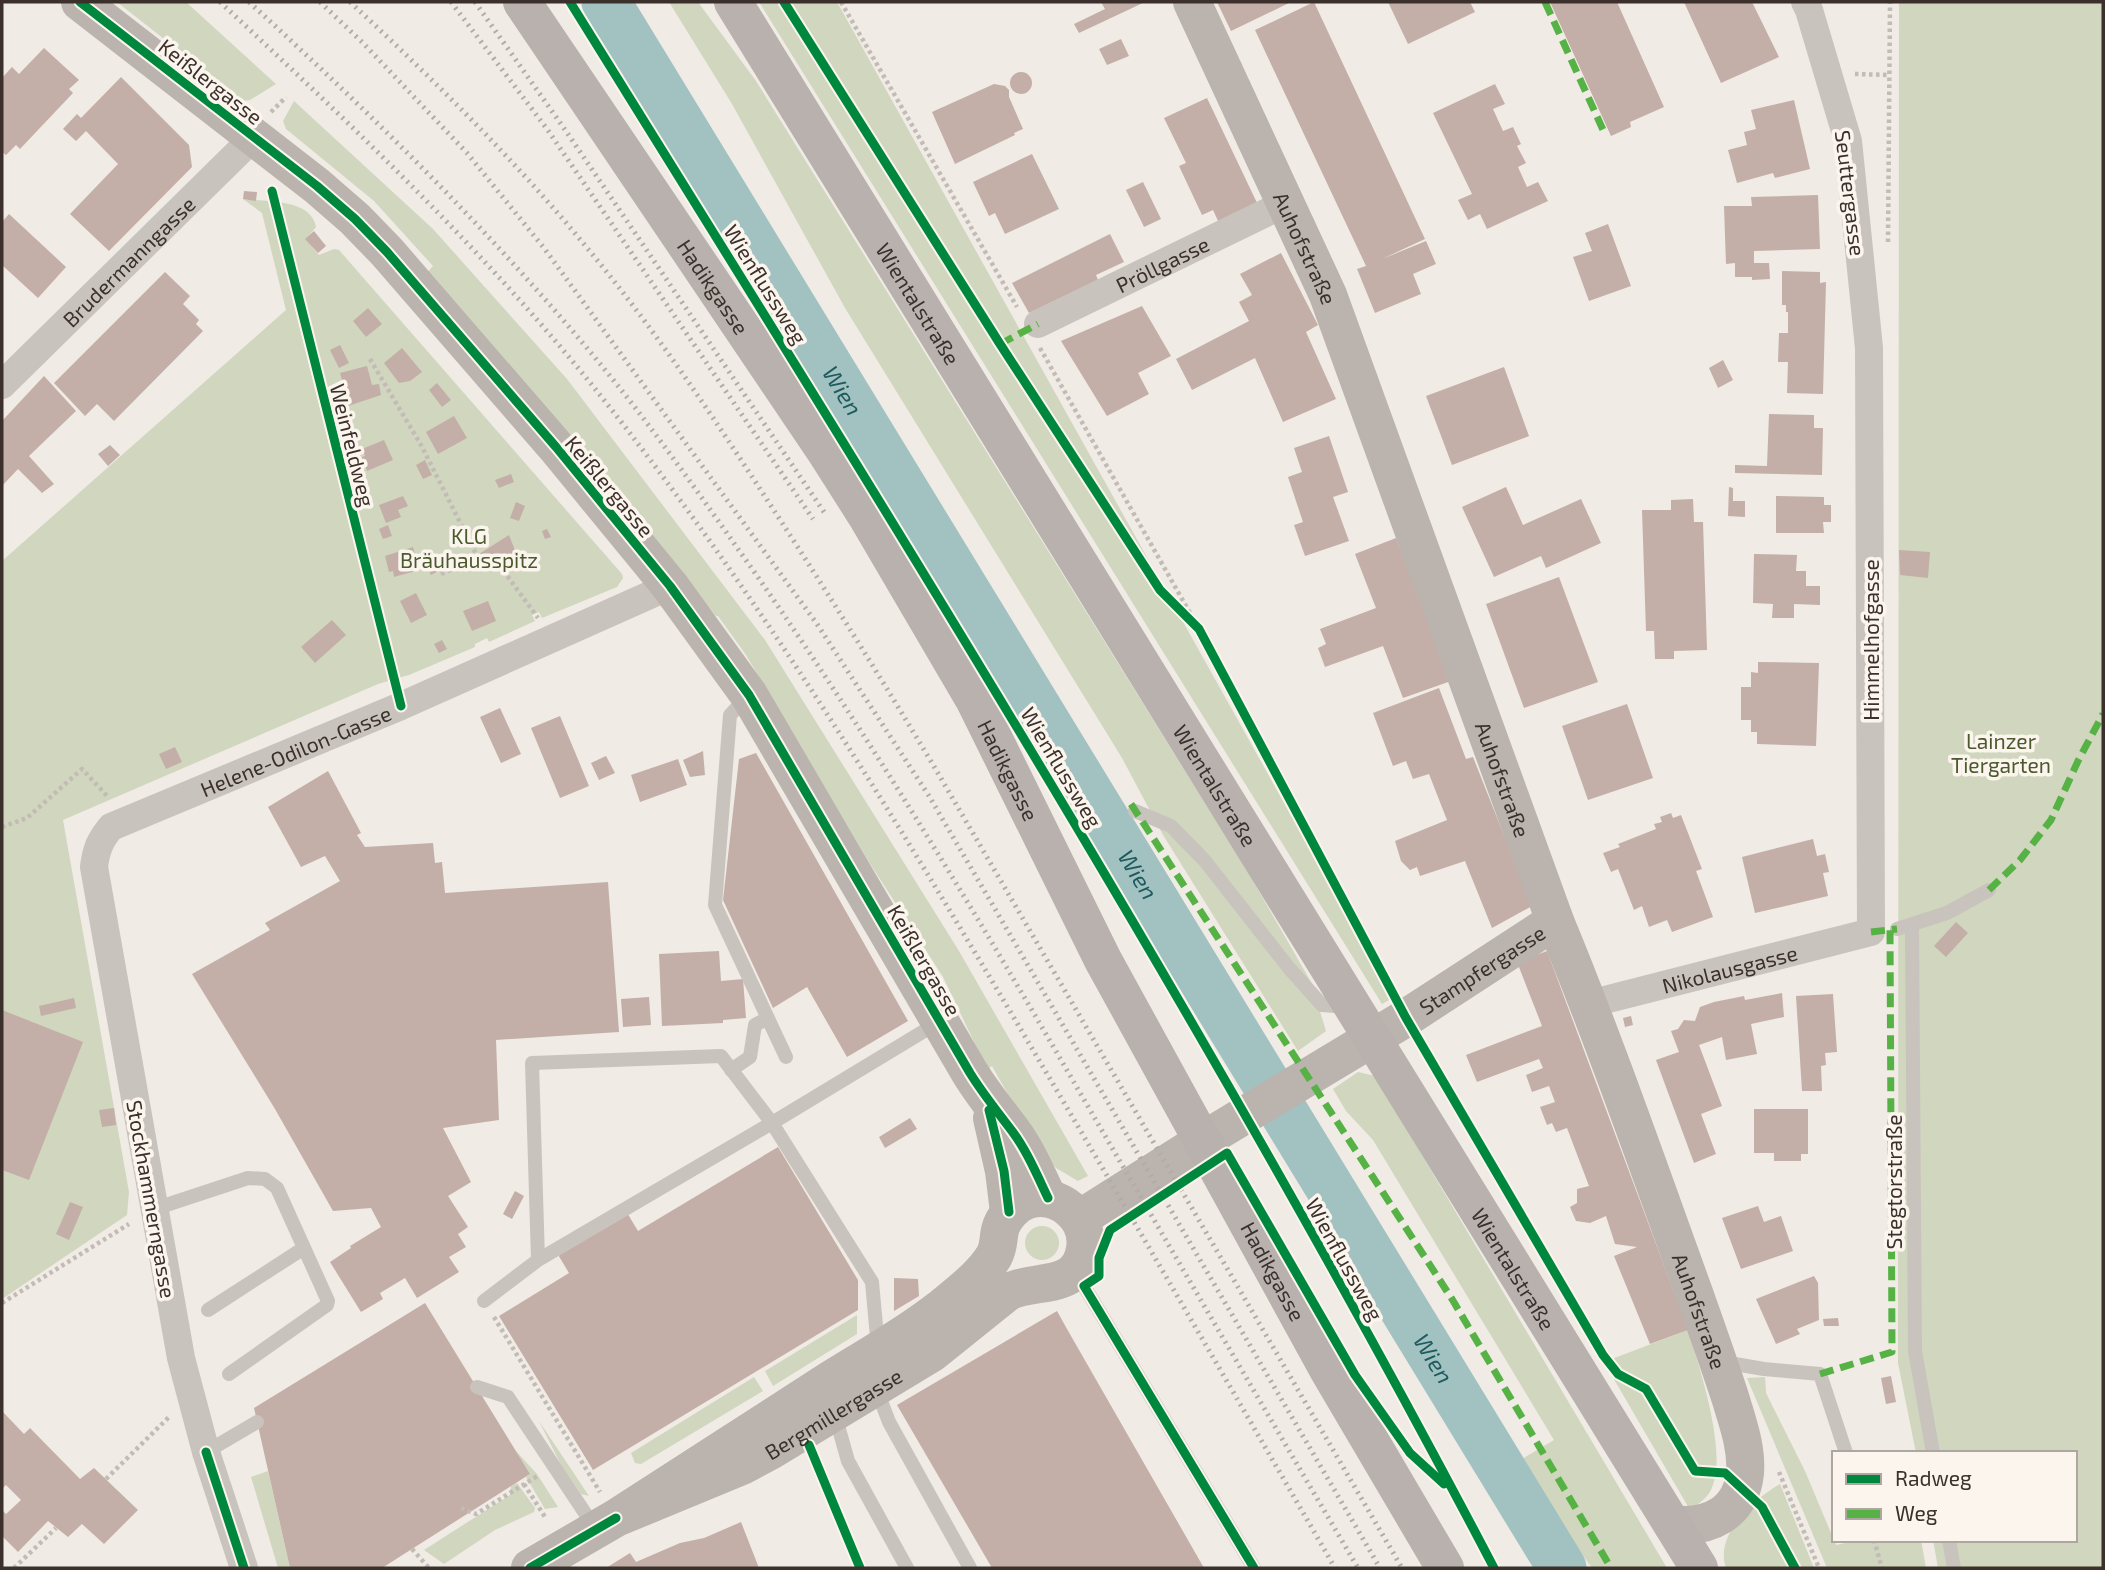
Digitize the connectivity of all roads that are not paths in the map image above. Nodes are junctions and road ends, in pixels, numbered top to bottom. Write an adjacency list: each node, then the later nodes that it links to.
1 (80, 2): 6 (street, Keißlergasse)
2 (522, 2): 54 (main road, Hadikgasse)
3 (733, 2): 22 (main road, Wientalstraße)
4 (1192, 2): 7 (street, Auhofstraße)
5 (1804, 2): 9 (street, Seuttergasse)
6 (254, 137): 10 (street, Brudermanngasse); 11 (street, Keißlergasse)
7 (1286, 204): 8 (street, Pröllgasse); 16 (street, Auhofstraße)
8 (1038, 324)
9 (1869, 348): 18 (street, Himmelhofgasse)
10 (2, 385)
11 (670, 586): 12 (street, Keißlergasse); 14 (street, Helene-Odilon-Gasse)
12 (750, 695): 20 (lane); 21 (street, Keißlergasse)
13 (1135, 811): 22 (lane)
14 (111, 827): 28 (street, Stockhammerngasse)
15 (1989, 890): 17 (lane)
16 (1555, 921): 19 (street, Auhofstraße); 22 (street, Stampfergasse)
17 (1913, 925): 18 (lane); 44 (lane, Stegtorstraße)
18 (1884, 930): 19 (street, Nikolausgasse)
19 (1589, 1004): 37 (street, Auhofstraße)
20 (768, 1018): 23 (lane); 24 (lane)
21 (940, 1021): 25 (street, Keißlergasse); 26 (lane)
22 (1357, 1033): 29 (street, Stampfergasse); 47 (main road, Wientalstraße)
23 (786, 1058)
24 (731, 1070): 26 (lane); 32 (lane)
25 (986, 1100): 27 (street, Keißlergasse); 30 (street, Keißlergasse)
26 (772, 1123): 32 (lane); 38 (lane)
27 (1048, 1198): 29 (street); 30 (street)
28 (154, 1209): 31 (lane); 45 (street, Stockhammerngasse)
29 (1079, 1219): 33 (street, Bergmillergasse)
30 (1004, 1230): 33 (street); 38 (street, Bergmillergasse)
31 (304, 1248): 36 (lane); 39 (lane)
32 (538, 1260): 35 (lane)
33 (1034, 1284): 38 (street, Bergmillergasse)
34 (1084, 1286): 53 (lane)
35 (484, 1301)
36 (208, 1310)
37 (1718, 1361): 43 (lane); 47 (street, Auhofstraße)
38 (881, 1367): 41 (street, Bergmillergasse); 46 (street, Bergmillergasse); 52 (lane)
39 (229, 1374)
40 (477, 1387): 46 (lane)
41 (834, 1412): 46 (street, Bergmillergasse); 51 (lane)
42 (257, 1422): 45 (lane)
43 (1845, 1451)
44 (1933, 1451)
45 (206, 1452): 49 (street, Stockhammerngasse)
46 (604, 1514): 50 (street, Bergmillergasse)
47 (1672, 1524): 55 (main road, Wientalstraße)
48 (1949, 1542): 56 (lane)
49 (244, 1568)
50 (530, 1568)
51 (908, 1568)
52 (970, 1568)
53 (1254, 1568)
54 (1445, 1568)
55 (1699, 1568)
56 (1954, 1568)

